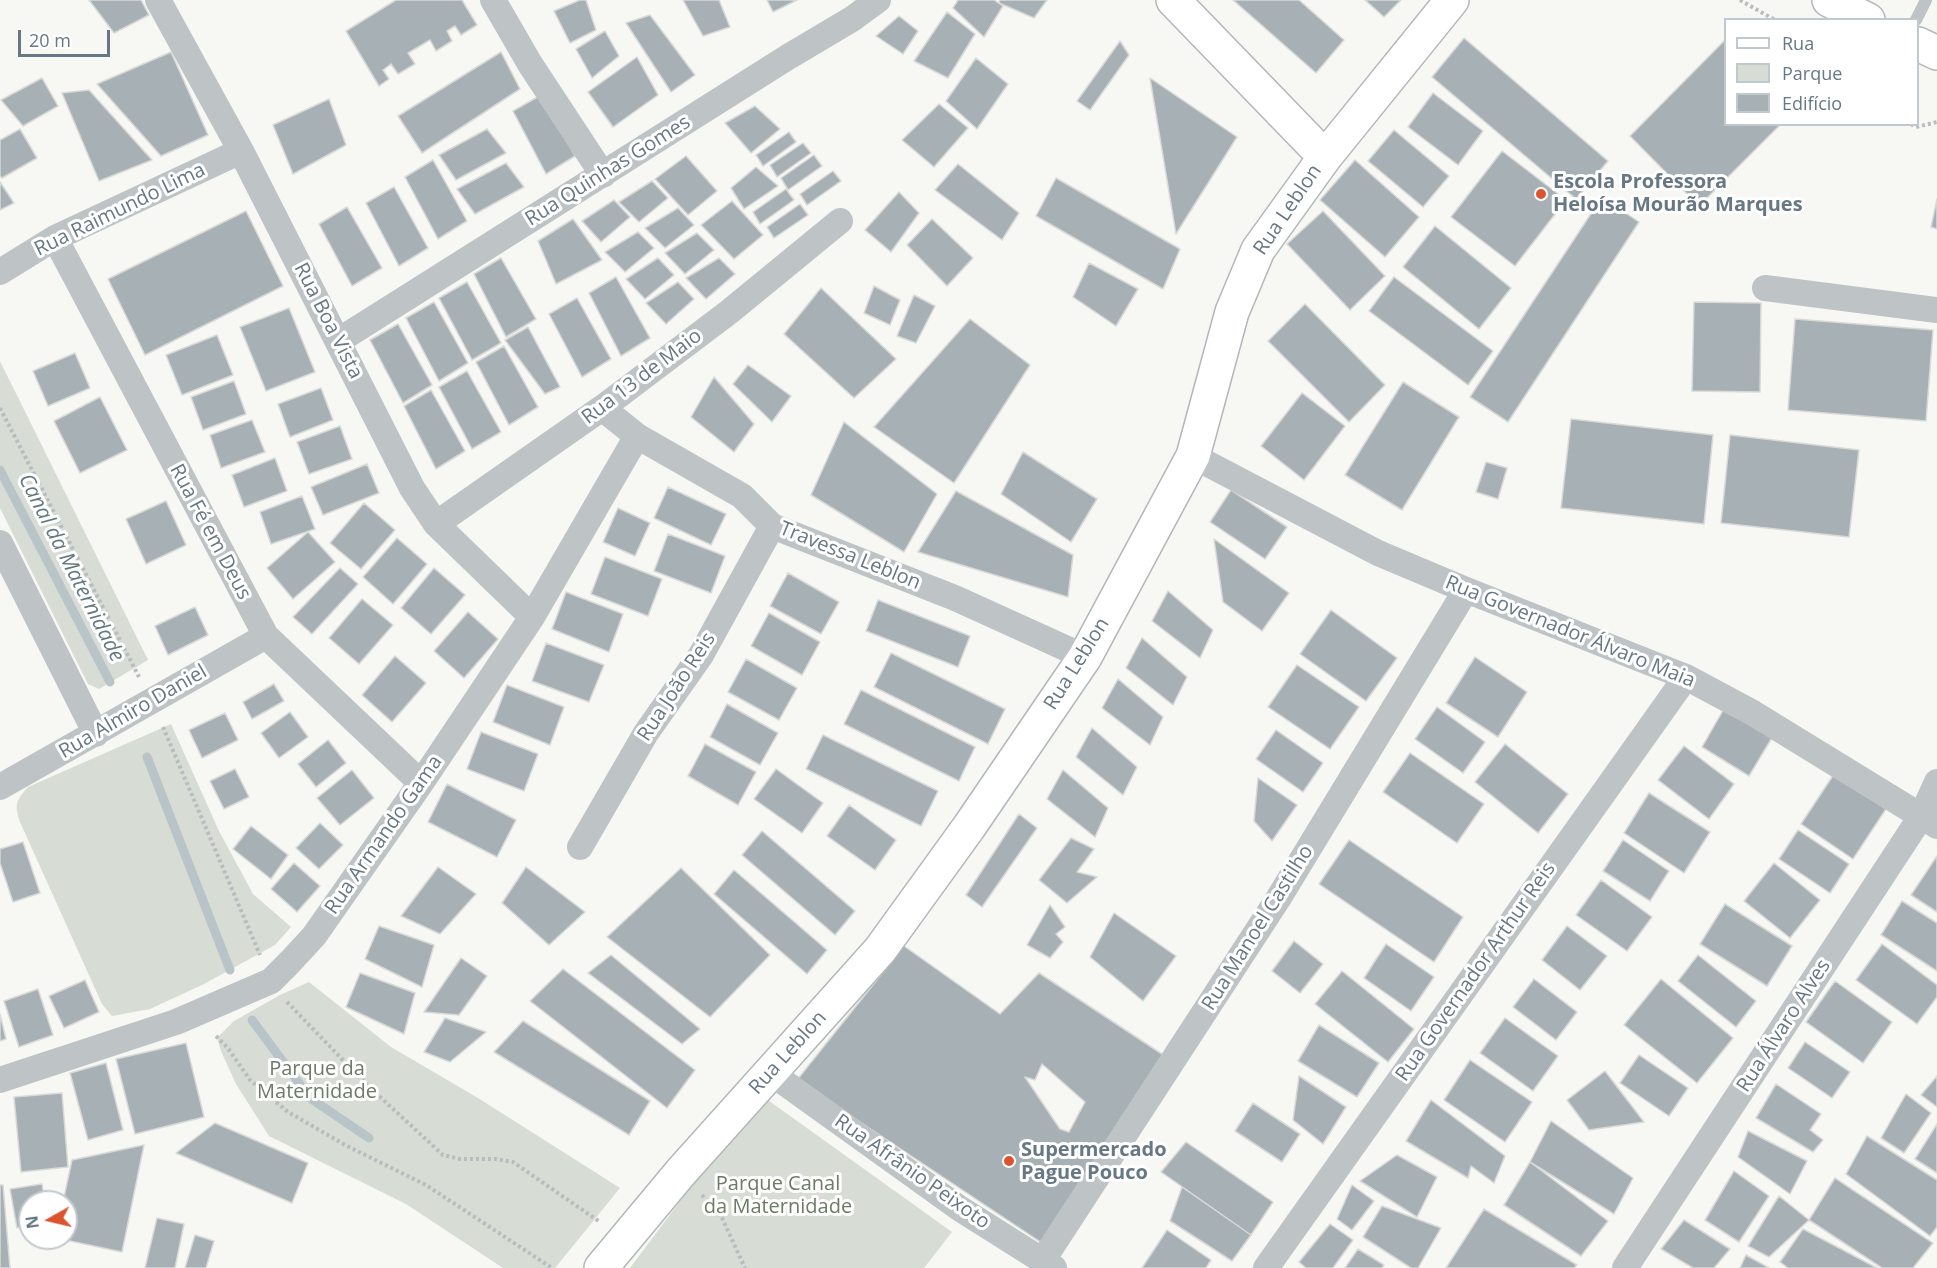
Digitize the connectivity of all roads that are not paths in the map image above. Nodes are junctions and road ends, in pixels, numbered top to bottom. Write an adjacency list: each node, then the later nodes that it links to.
1 (158, 0): 12 (street, Rua Boa Vista)
2 (493, 0): 14 (street)
3 (878, 0): 14 (street, Rua Quinhas Gomes)
4 (1173, 0): 13 (street)
5 (1452, 0): 13 (street, Rua Leblon)
6 (1829, 0): 8 (street)
7 (1926, 0): 9 (lane)
8 (1864, 18)
9 (1917, 18)
10 (1919, 45): 11 (street)
11 (1937, 53)
12 (241, 151): 16 (street, Rua Raimundo Lima); 20 (street, Rua Boa Vista)
13 (1325, 157): 23 (street, Rua Leblon)
14 (603, 175): 20 (street, Rua Quinhas Gomes)
15 (840, 221): 21 (street, Rua 13 de Maio)
16 (55, 238): 17 (street, Rua Raimundo Lima); 29 (street, Rua Fé em Deus)
17 (0, 272)
18 (1765, 288): 19 (street)
19 (1937, 310)
20 (338, 341): 24 (street, Rua Boa Vista)
21 (602, 408): 22 (street, Travessa Leblon); 24 (street, Rua 13 de Maio)
22 (637, 436): 25 (street, Travessa Leblon); 28 (street, Rua Armando Gama)
23 (1193, 456): 27 (street, Rua Governador Álvaro Maia); 30 (street, Rua Leblon)
24 (436, 524): 28 (street, Rua Boa Vista)
25 (772, 525): 30 (street, Travessa Leblon); 37 (street, Rua João Reis)
26 (0, 543): 32 (street)
27 (1466, 590): 31 (street, Rua Governador Álvaro Maia); 40 (street, Rua Manoel Castilho)
28 (532, 617): 34 (street, Rua Armando Gama)
29 (266, 636): 32 (street, Rua Almiro Daniel); 34 (street, Rua Fé em Deus)
30 (1085, 657): 38 (street, Rua Leblon)
31 (1686, 677): 36 (street, Rua Governador Álvaro Maia); 42 (street, Rua Governador Arthur Reis)
32 (102, 729): 35 (street, Rua Almiro Daniel)
33 (1937, 782): 36 (street, Rua Álvaro Alves)
34 (421, 783): 39 (street, Rua Armando Gama)
35 (0, 787)
36 (1929, 821): 43 (street, Rua Álvaro Alves)
37 (580, 847)
38 (771, 1073): 40 (street, Rua Afrânio Peixoto); 41 (street, Rua Leblon)
39 (0, 1080)
40 (1049, 1264)
41 (601, 1268)
42 (1266, 1268)
43 (1625, 1268)

